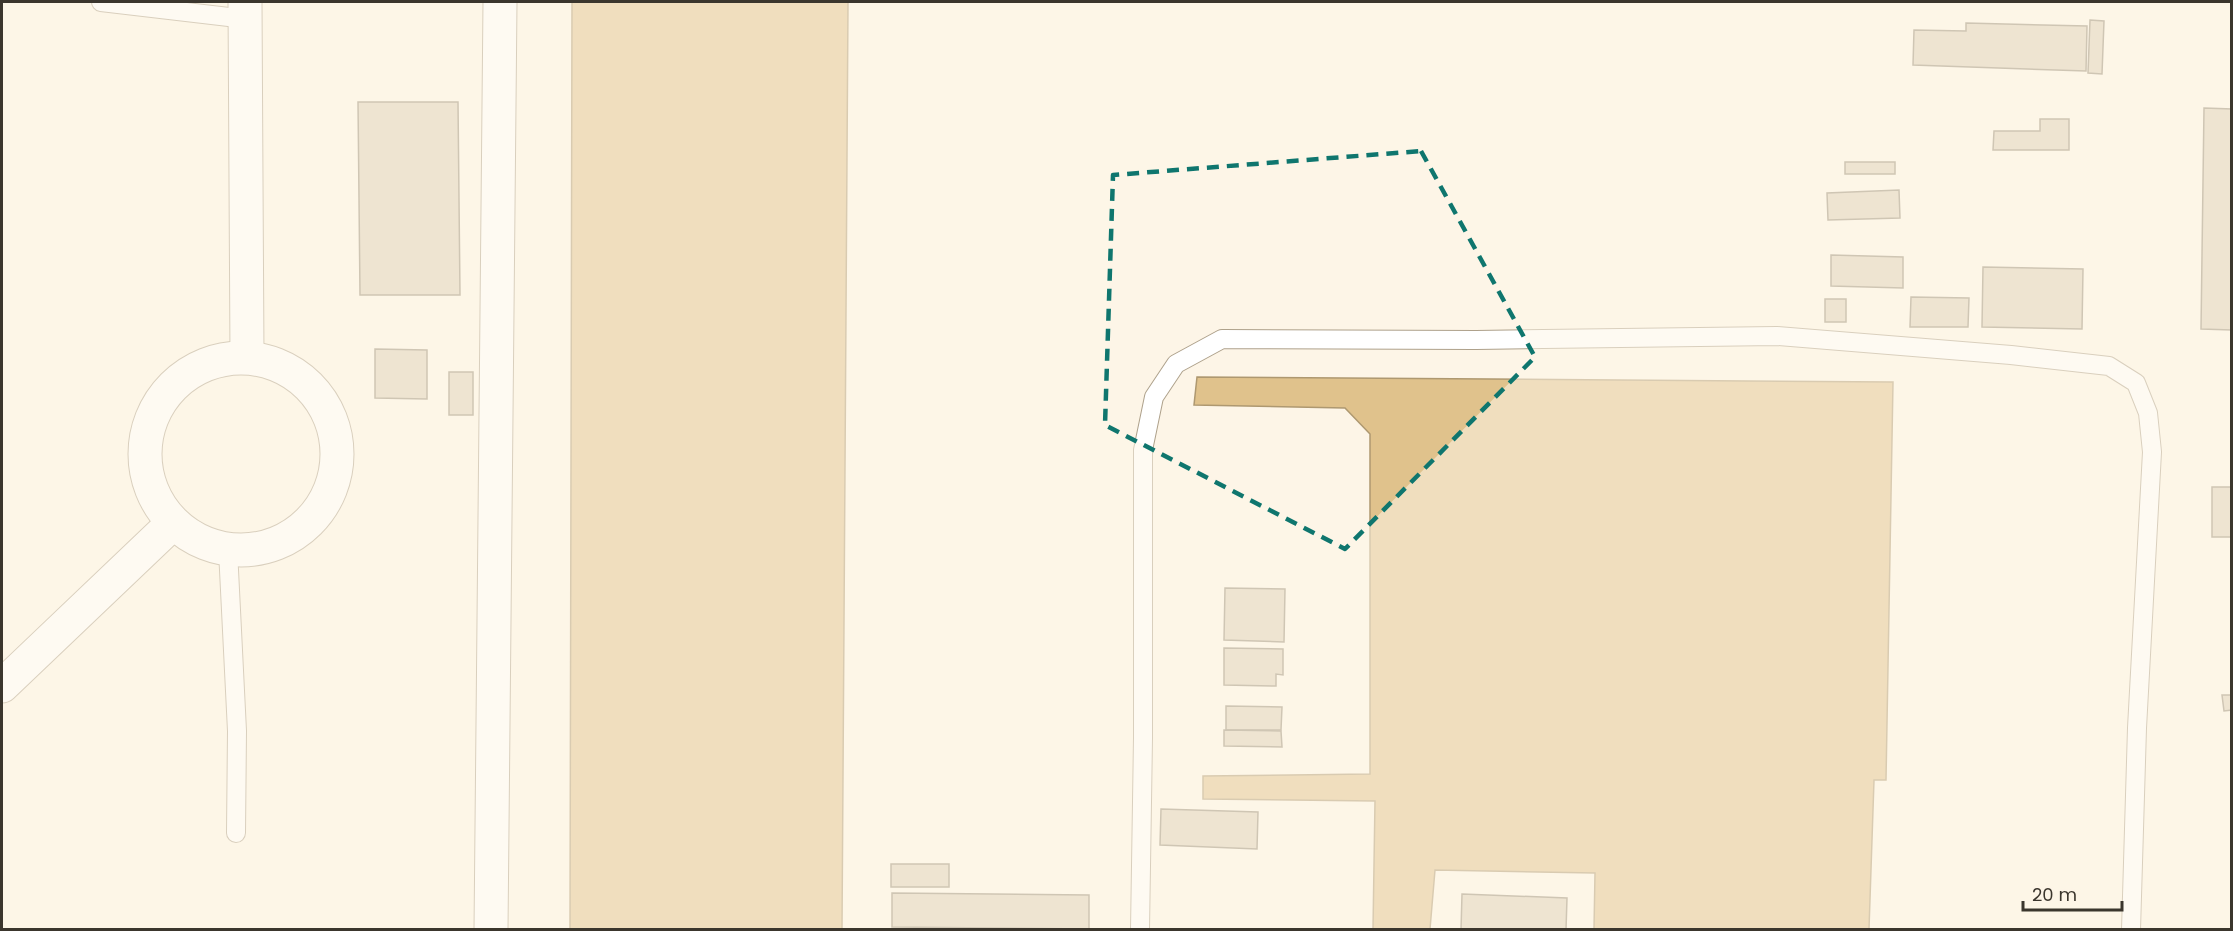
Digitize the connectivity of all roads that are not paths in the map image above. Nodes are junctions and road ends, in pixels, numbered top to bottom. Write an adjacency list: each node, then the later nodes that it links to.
1 (101, 2): 3 (lane)
2 (500, 2): 9 (street)
3 (246, 10): 4 (street)
4 (247, 357): 5 (street); 6 (street)
5 (173, 523): 6 (street); 7 (street)
6 (228, 550): 8 (lane)
7 (2, 686)
8 (236, 833)
9 (491, 930)
10 (1140, 930): 11 (lane)
11 (2131, 930)

